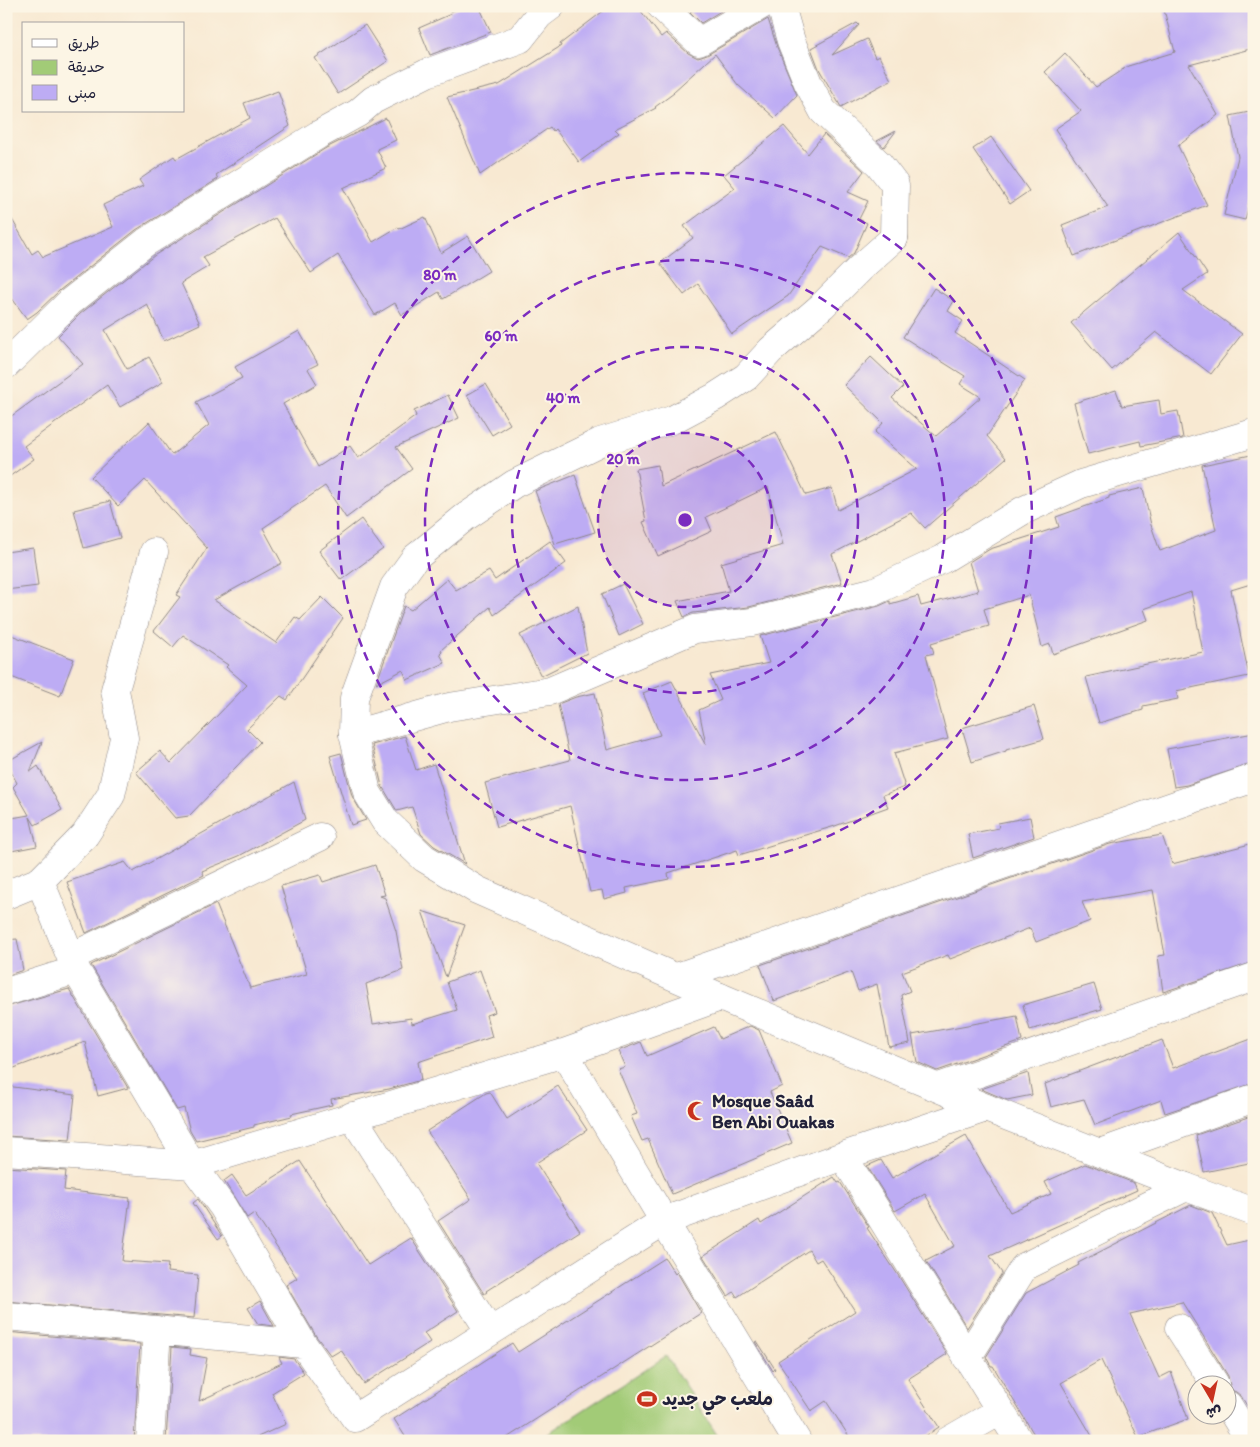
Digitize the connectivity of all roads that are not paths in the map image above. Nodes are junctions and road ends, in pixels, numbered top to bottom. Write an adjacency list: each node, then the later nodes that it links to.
1 (551, 6): 5 (street)
2 (661, 6): 3 (street)
3 (760, 6)
4 (781, 6): 8 (street)
5 (6, 366)
6 (1254, 433): 8 (street)
7 (154, 552): 11 (street)
8 (353, 734): 14 (street)
9 (1254, 778): 14 (street)
10 (320, 837): 13 (street)
11 (40, 880): 12 (street); 13 (street)
12 (6, 895)
13 (73, 963): 16 (street); 26 (street)
14 (677, 977): 17 (street)
15 (1254, 977): 19 (street)
16 (6, 992)
17 (720, 997): 18 (street); 19 (street)
18 (564, 1053): 22 (street); 29 (street)
19 (939, 1087): 21 (street)
20 (1254, 1098): 24 (street)
21 (986, 1108): 24 (street); 25 (street)
22 (352, 1116): 26 (street); 33 (street)
23 (6, 1151): 26 (street)
24 (1100, 1153): 27 (street)
25 (842, 1156): 29 (street); 35 (street)
26 (192, 1165): 34 (street)
27 (1186, 1187): 28 (street); 35 (street)
28 (1254, 1212)
29 (664, 1222): 33 (street); 40 (street)
30 (6, 1316): 32 (street)
31 (1179, 1328): 36 (street)
32 (157, 1330): 34 (street); 39 (street)
33 (490, 1332): 34 (street)
34 (302, 1344)
35 (967, 1358): 37 (street)
36 (1209, 1374)
37 (1000, 1411): 41 (street); 42 (street)
38 (1238, 1421): 43 (street)
39 (150, 1441)
40 (797, 1441)
41 (948, 1441)
42 (1019, 1441)
43 (1250, 1441)

